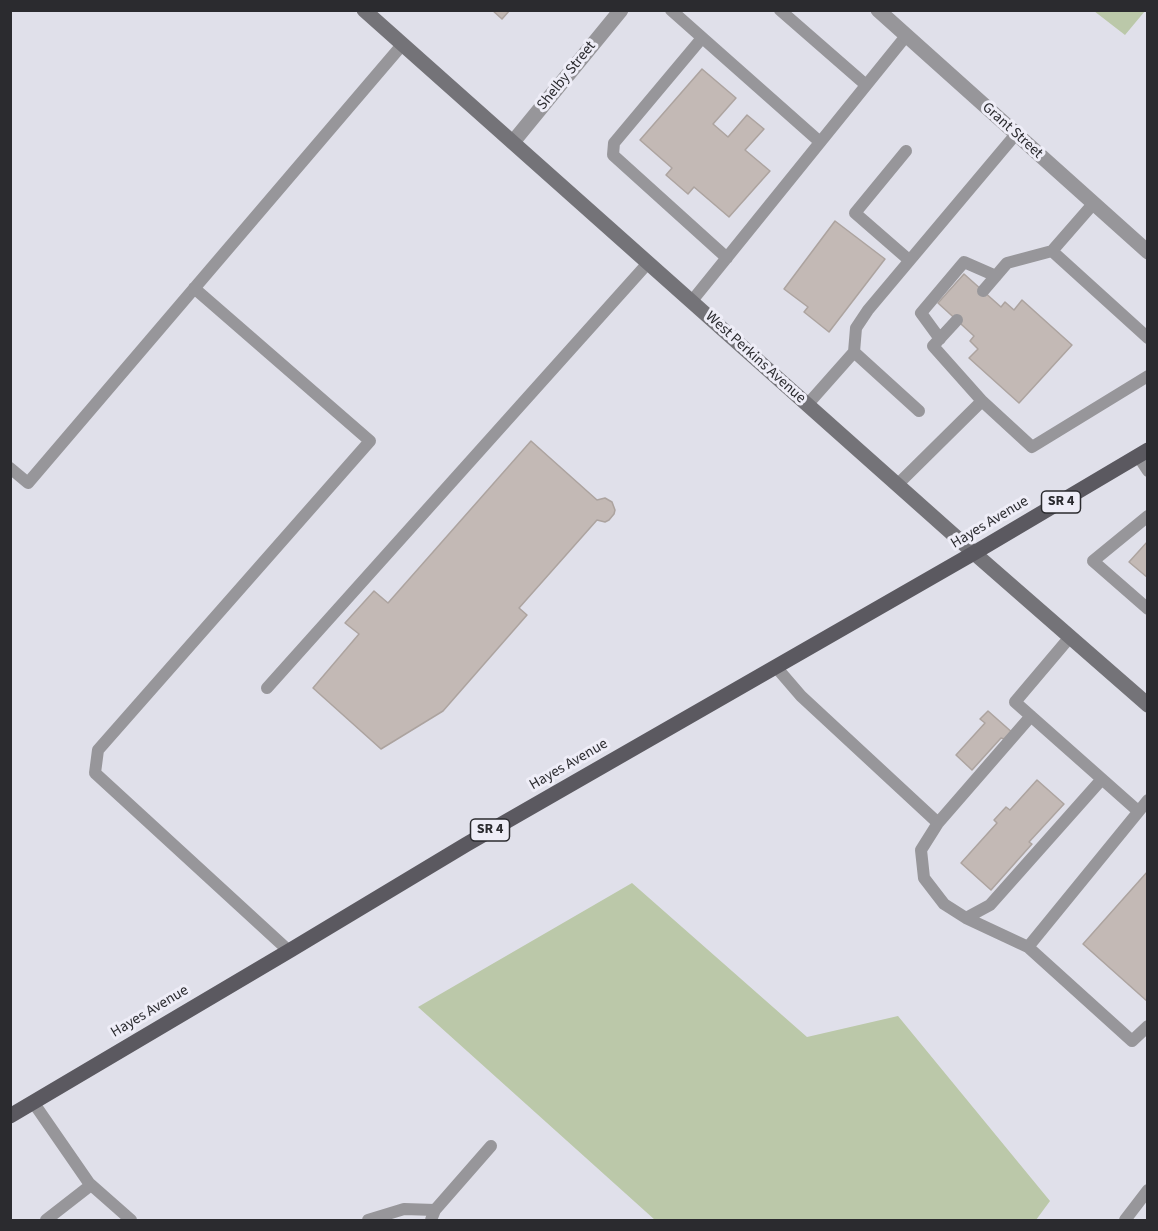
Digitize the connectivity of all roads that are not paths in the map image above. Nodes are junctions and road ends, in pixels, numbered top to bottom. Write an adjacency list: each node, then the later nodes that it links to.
1 (364, 10): 8 (main road, West Perkins Avenue)
2 (621, 10): 11 (street, Shelby Street)
3 (671, 10): 7 (lane)
4 (780, 10): 9 (lane)
5 (878, 10): 6 (street, Grant Street)
6 (906, 36): 9 (lane); 10 (street, Grant Street)
7 (702, 38): 12 (lane); 17 (lane)
8 (402, 45): 11 (main road, West Perkins Avenue); 21 (lane)
9 (866, 85): 12 (lane)
10 (1016, 134): 14 (street, Grant Street); 18 (lane)
11 (513, 142): 19 (main road, West Perkins Avenue)
12 (820, 142): 17 (lane)
13 (906, 151): 18 (lane)
14 (1093, 204): 15 (lane); 16 (street, Grant Street)
15 (1052, 251): 20 (lane); 25 (lane)
16 (1148, 252)
17 (727, 258): 23 (lane)
18 (909, 260): 27 (lane)
19 (648, 263): 23 (main road, West Perkins Avenue); 41 (lane)
20 (996, 276): 22 (lane); 26 (lane)
21 (194, 288): 33 (lane); 50 (lane)
22 (983, 291)
23 (691, 302): 30 (main road, West Perkins Avenue)
24 (957, 320): 26 (lane)
25 (1148, 338)
26 (940, 339): 29 (lane)
27 (854, 352): 30 (lane); 31 (lane)
28 (1148, 376): 29 (lane)
29 (982, 401): 35 (lane)
30 (807, 405): 35 (main road, West Perkins Avenue)
31 (919, 411)
32 (1143, 453): 34 (lane); 37 (main road, Hayes Avenue / SR 4)
33 (10, 468)
34 (1148, 471)
35 (897, 484): 37 (main road, West Perkins Avenue)
36 (1148, 516): 38 (lane)
37 (974, 553): 39 (main road, West Perkins Avenue); 40 (main road, Hayes Avenue / SR 4)
38 (1148, 609)
39 (1070, 637): 42 (main road, West Perkins Avenue); 43 (lane)
40 (776, 668): 47 (lane); 50 (main road, Hayes Avenue / SR 4)
41 (267, 688)
42 (1147, 703)
43 (1031, 716): 44 (lane); 47 (lane)
44 (1102, 779): 46 (lane); 48 (lane)
45 (1148, 800): 46 (lane)
46 (1138, 811): 49 (lane)
47 (938, 823): 48 (lane)
48 (966, 918): 49 (lane)
49 (1028, 947): 51 (lane)
50 (289, 951): 52 (main road, Hayes Avenue / SR 4)
51 (1148, 1026)
52 (33, 1102): 53 (main road, Hayes Avenue / SR 4); 55 (lane)
53 (10, 1116)
54 (491, 1146): 57 (lane)
55 (91, 1185): 58 (lane); 59 (lane)
56 (1148, 1190): 61 (lane)
57 (433, 1215): 60 (lane)
58 (46, 1221)
59 (131, 1221)
60 (368, 1221)
61 (1125, 1221)

